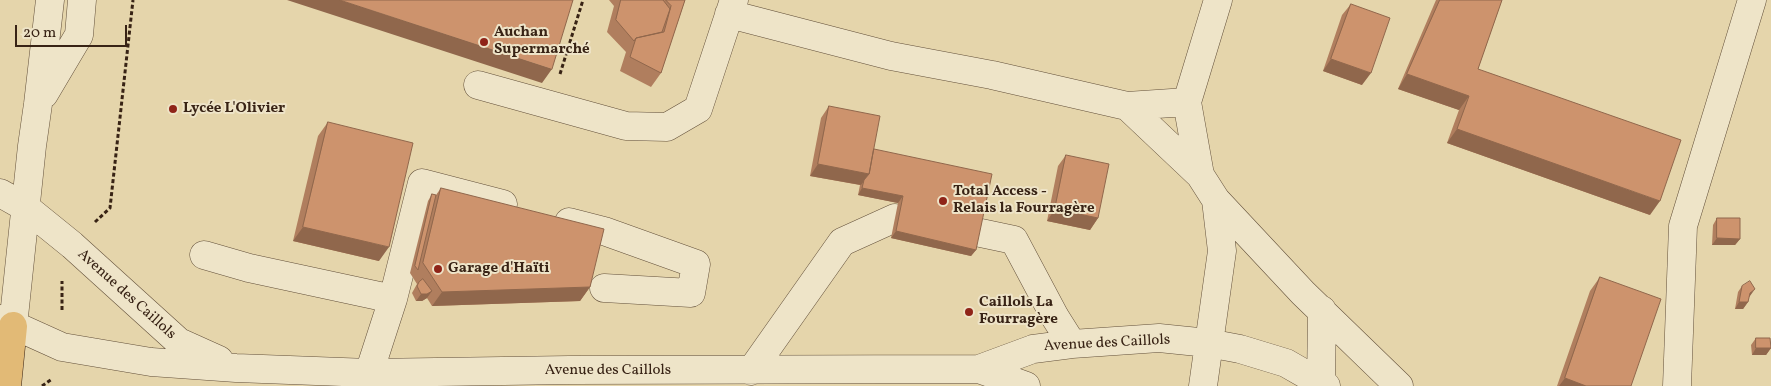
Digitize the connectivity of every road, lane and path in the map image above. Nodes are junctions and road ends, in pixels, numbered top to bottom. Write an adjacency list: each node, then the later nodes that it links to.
1 (50, 0): 9 (street)
2 (82, 0): 9 (street)
3 (583, 0): 10 (path)
4 (1218, 0): 8 (street)
5 (1752, 0): 35 (street)
6 (732, 7): 10 (street); 11 (street)
7 (478, 85): 10 (street)
8 (1186, 102): 11 (street); 12 (street)
9 (38, 104): 15 (street)
10 (551, 106)
11 (1126, 106): 12 (street)
12 (1200, 175): 14 (street)
13 (0, 193): 15 (street, Avenue des Caillols)
14 (1216, 200): 21 (street); 23 (street)
15 (25, 207): 22 (street); 25 (street, Avenue des Caillols)
16 (895, 218): 26 (street)
17 (976, 232): 24 (street)
18 (204, 255): 20 (street)
19 (604, 288): 20 (street)
20 (392, 299): 27 (street)
21 (1322, 310): 30 (street); 34 (street)
22 (7, 323): 25 (street, Avenue des Caillols); 31 (highway)
23 (1208, 343): 24 (street, Avenue des Caillols); 30 (street, Avenue des Caillols); 33 (street)
24 (1072, 344): 29 (street, Avenue des Caillols)
25 (236, 368): 27 (street, Avenue des Caillols)
26 (751, 371): 28 (street, Avenue des Caillols); 29 (street, Avenue des Caillols)
27 (369, 372): 28 (street, Avenue des Caillols)
28 (570, 378)
29 (979, 378): 32 (street, Avenue des Caillols)
30 (1323, 385)
31 (7, 386)
32 (1026, 386)
33 (1202, 386)
34 (1399, 386)
35 (1677, 386)

